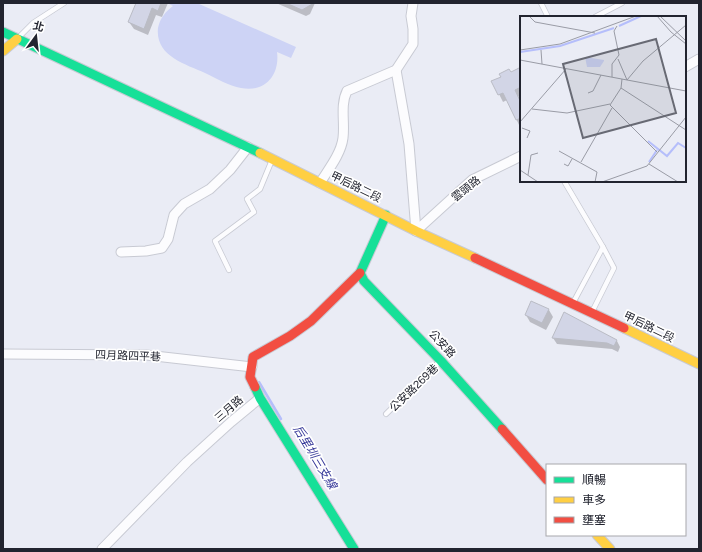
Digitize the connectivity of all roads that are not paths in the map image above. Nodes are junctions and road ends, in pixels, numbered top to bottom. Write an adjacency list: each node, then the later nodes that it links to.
1 (64, 3): 8 (lane)
2 (413, 3): 12 (street)
3 (541, 3): 5 (lane)
4 (622, 3): 6 (lane)
5 (548, 16)
6 (597, 16)
7 (3, 32): 8 (main road, 甲后路二段)
8 (17, 39): 9 (main road); 13 (main road, 甲后路二段)
9 (3, 51)
10 (699, 59): 11 (street)
11 (686, 66)
12 (396, 70): 17 (street); 19 (street)
13 (248, 147): 15 (main road, 甲后路二段); 21 (street)
14 (520, 156): 19 (street, 雲頭路)
15 (272, 159): 17 (main road, 甲后路二段); 22 (lane)
16 (565, 182): 20 (lane)
17 (320, 183): 18 (main road, 甲后路二段)
18 (386, 215): 19 (main road, 甲后路二段); 23 (main road)
19 (416, 231): 24 (main road, 甲后路二段)
20 (603, 247): 24 (lane); 25 (lane)
21 (121, 252)
22 (229, 270)
23 (360, 272): 27 (main road, 公安路); 29 (main road)
24 (573, 303): 25 (main road, 甲后路二段)
25 (592, 313): 28 (main road, 甲后路二段)
26 (3, 354): 29 (street, 四月路四平巷)
27 (441, 361): 31 (lane, 公安路269巷); 32 (main road, 公安路)
28 (699, 364)
29 (252, 367): 30 (main road, 三月路)
30 (260, 398): 34 (street, 三月路); 35 (main road)
31 (386, 414)
32 (546, 479)
33 (598, 536): 36 (main road)
34 (102, 549)
35 (354, 549)
36 (610, 549)

